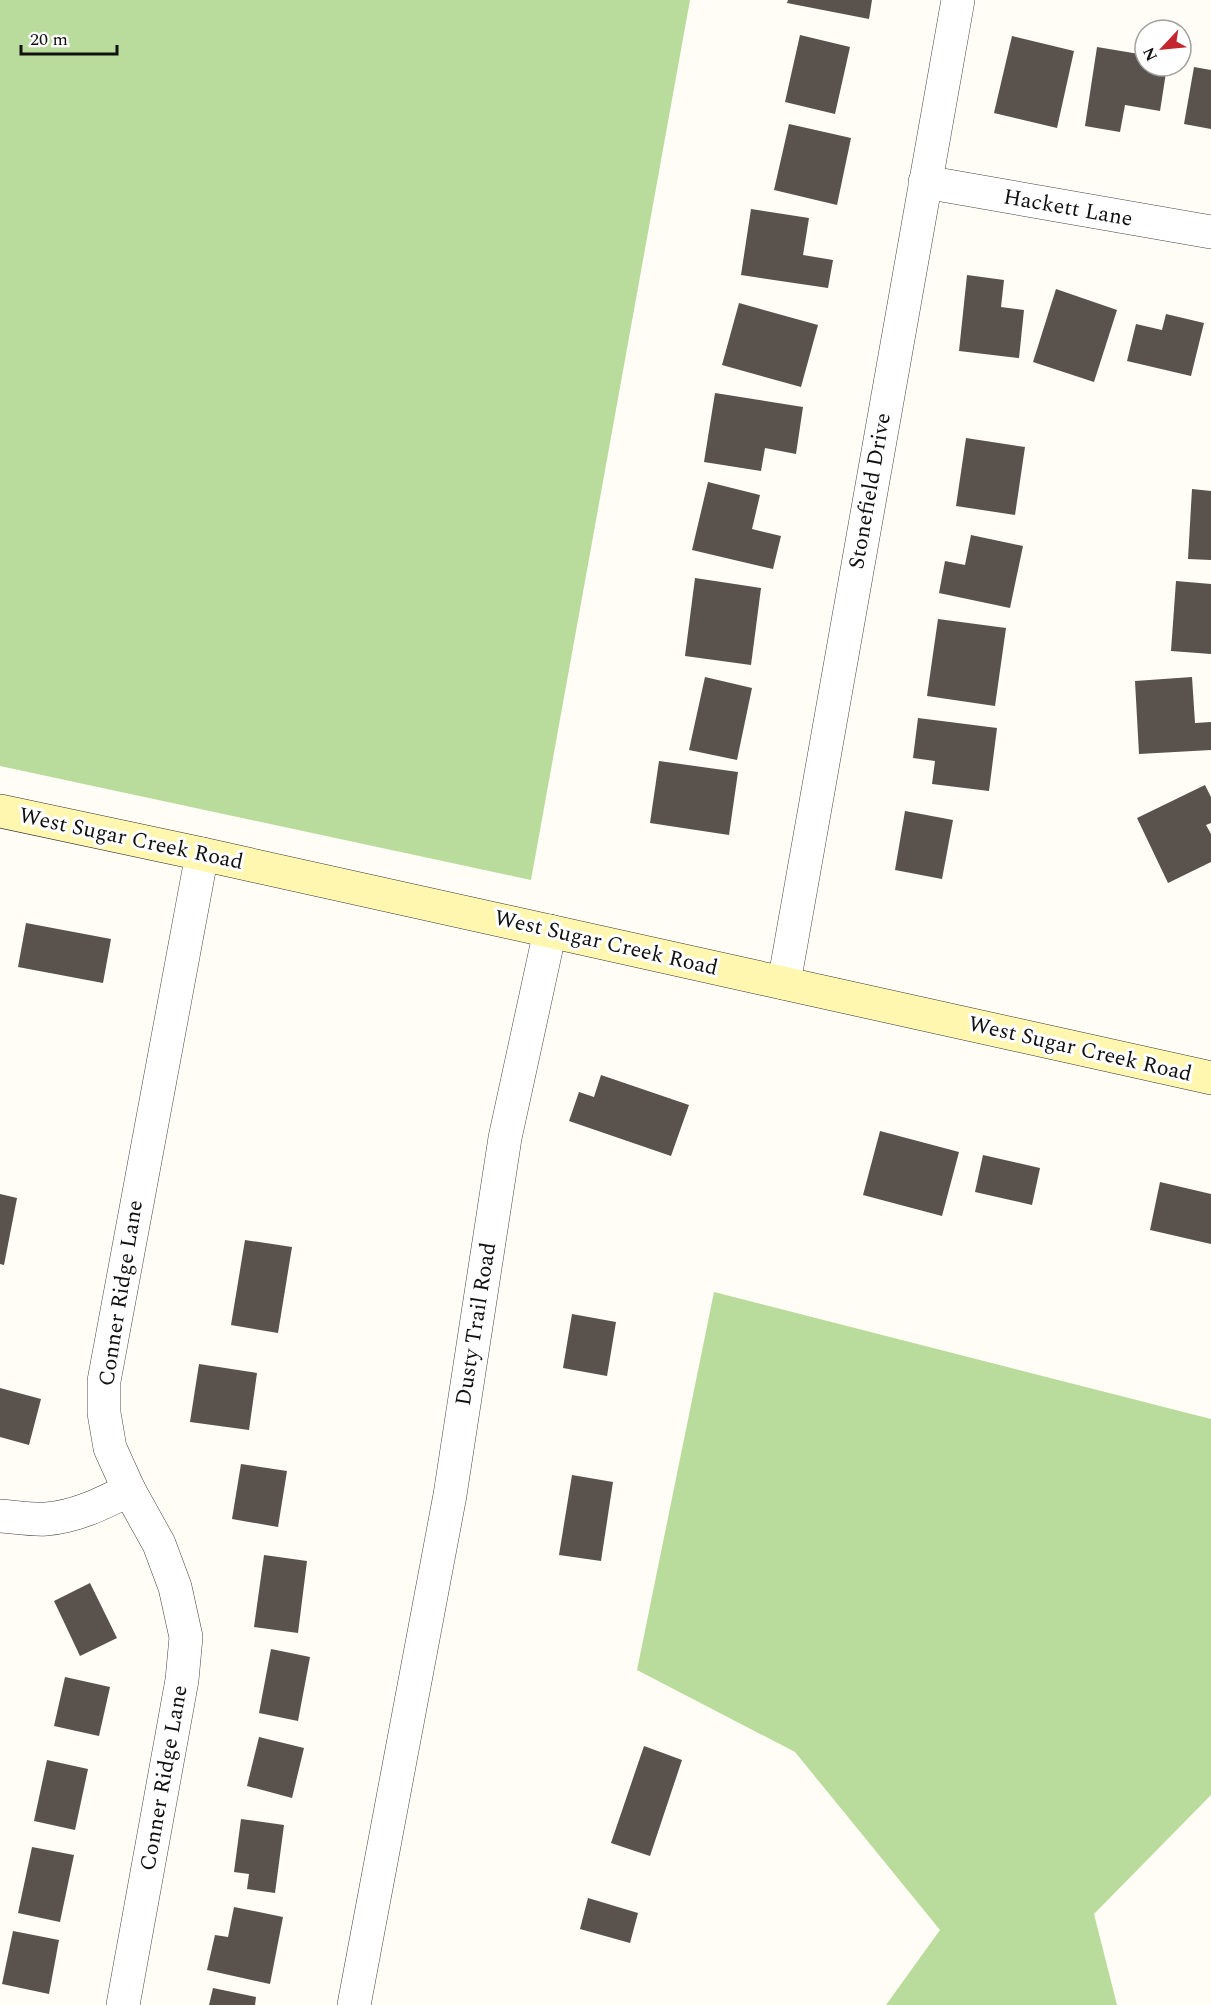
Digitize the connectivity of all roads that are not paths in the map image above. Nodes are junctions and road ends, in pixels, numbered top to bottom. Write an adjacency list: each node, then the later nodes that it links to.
1 (958, 0): 2 (street, Stonefield Drive)
2 (925, 182): 3 (street, Hackett Lane); 7 (street, Stonefield Drive)
3 (1211, 232)
4 (0, 811): 5 (main road, West Sugar Creek Road)
5 (202, 854): 6 (main road, West Sugar Creek Road); 9 (street, Conner Ridge Lane)
6 (550, 931): 7 (main road, West Sugar Creek Road); 12 (street, Dusty Trail Road)
7 (784, 983): 8 (main road, West Sugar Creek Road)
8 (1211, 1078)
9 (129, 1490): 10 (street); 11 (street, Conner Ridge Lane)
10 (0, 1516)
11 (123, 2005)
12 (354, 2005)

